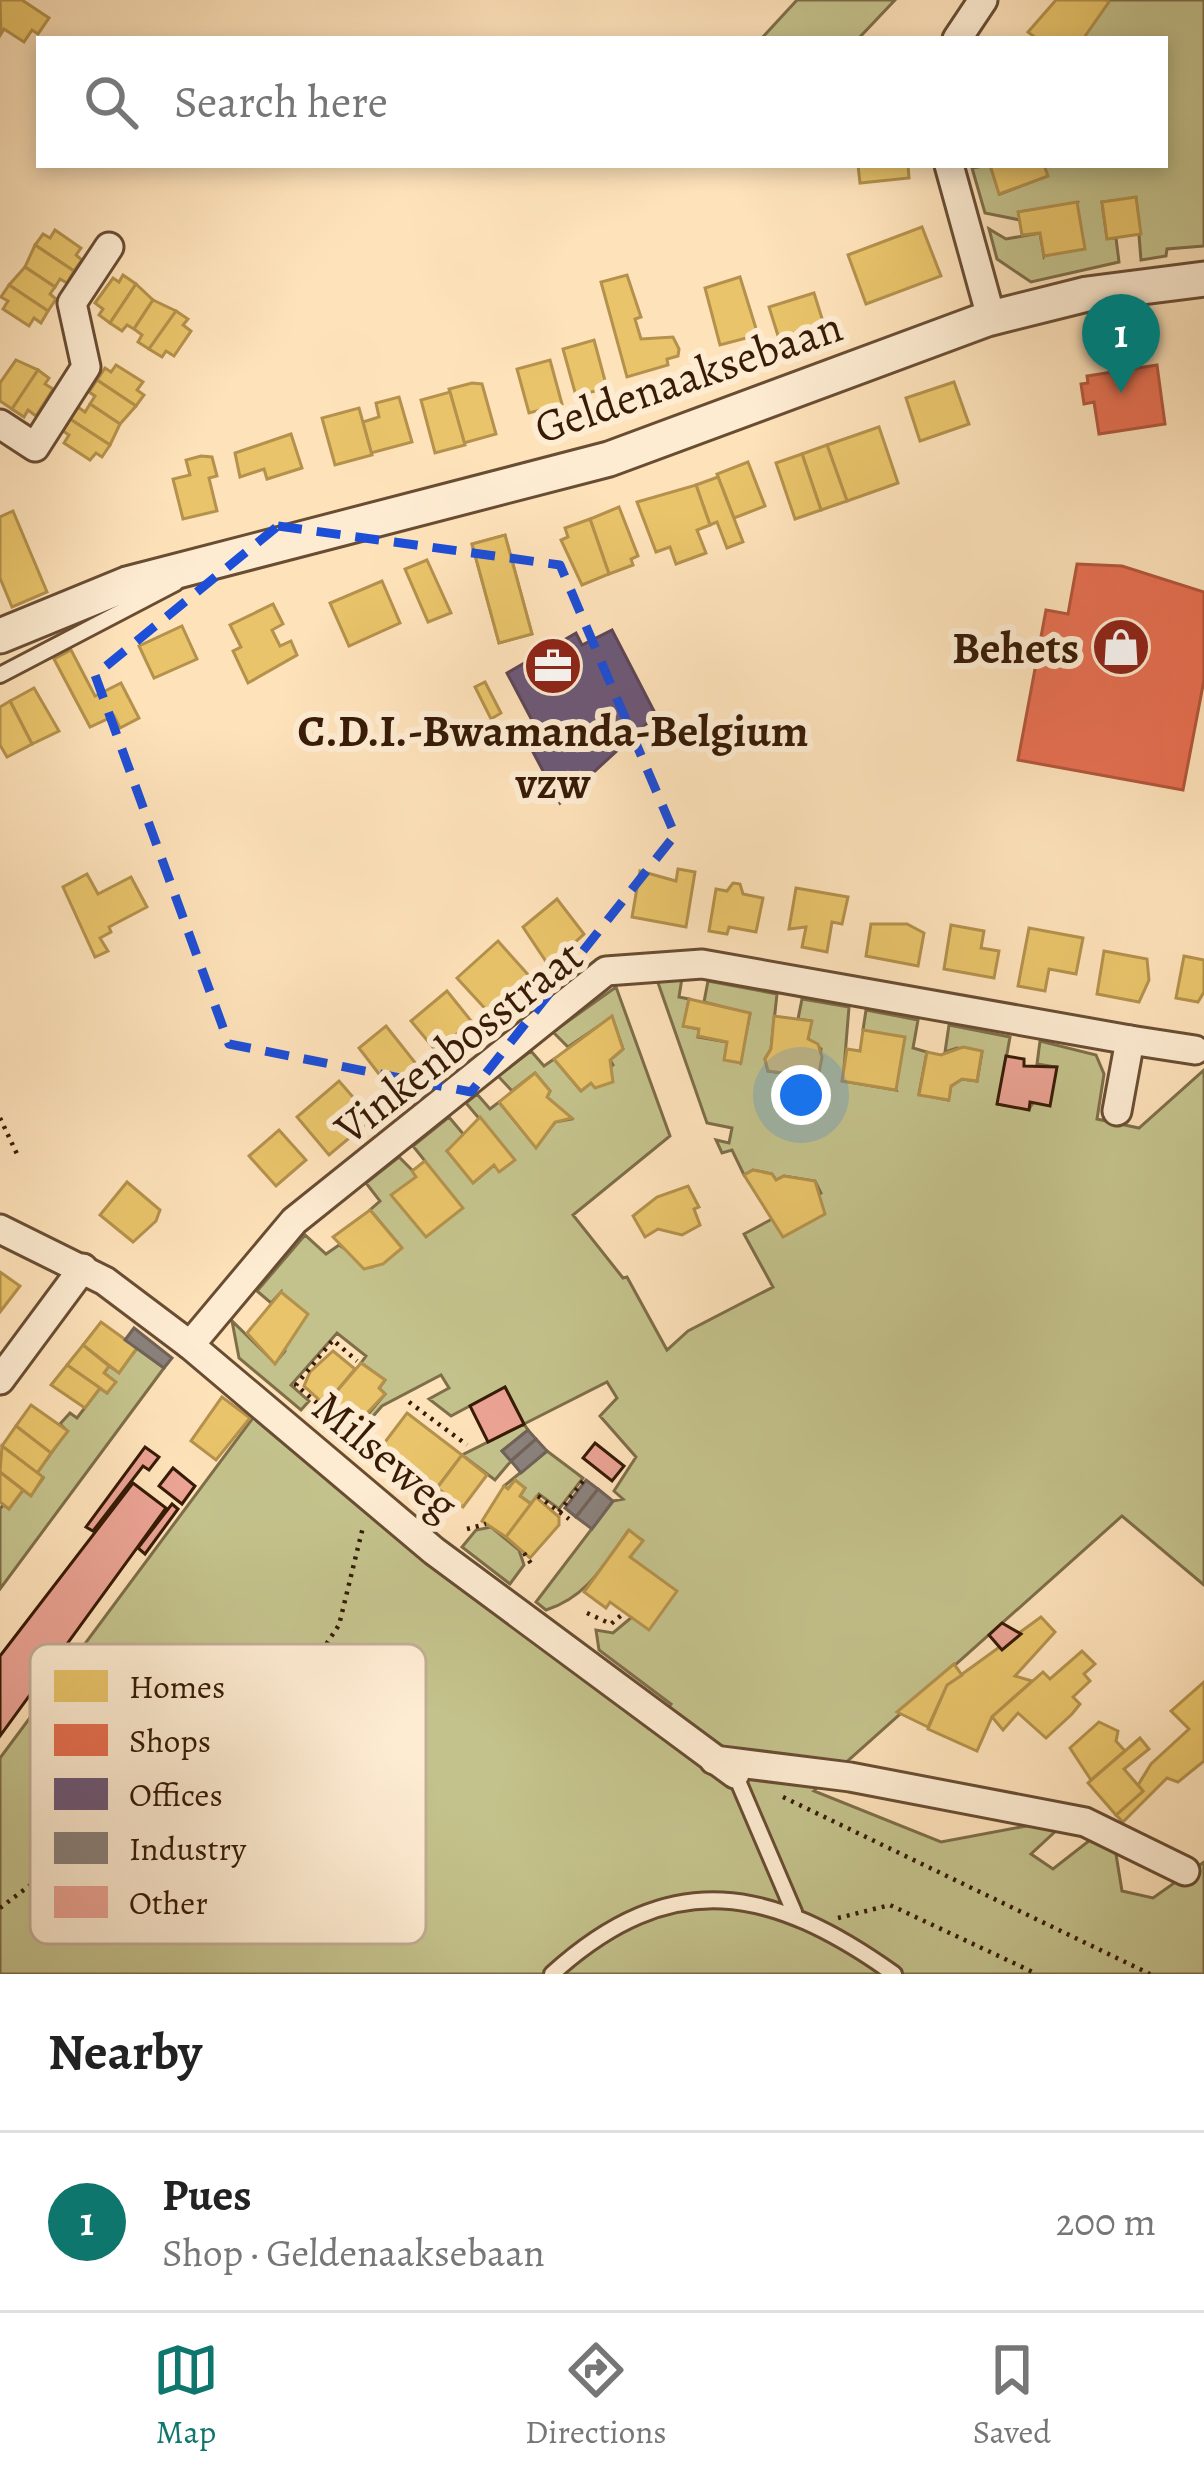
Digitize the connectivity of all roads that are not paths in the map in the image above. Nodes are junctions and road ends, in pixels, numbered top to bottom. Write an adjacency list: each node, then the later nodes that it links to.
1 (982, 0): 2 (street)
2 (959, 36)
3 (950, 168): 6 (street)
4 (109, 247): 7 (street)
5 (1204, 279): 6 (street, Geldenaaksebaan)
6 (991, 317): 8 (street, Geldenaaksebaan)
7 (0, 424)
8 (202, 566): 9 (street, Geldenaaksebaan); 10 (lane, Geldenaaksebaan)
9 (0, 636)
10 (0, 675)
11 (1130, 1040): 12 (street, Vinkenbosstraat); 13 (street); 16 (street, Vinkenbosstraat)
12 (1195, 1050)
13 (1117, 1111)
14 (0, 1229): 15 (street, Milseweg)
15 (83, 1268): 16 (street, Milseweg); 17 (street)
16 (190, 1345): 18 (street, Milseweg)
17 (0, 1380)
18 (723, 1767): 19 (street); 20 (lane)
19 (1185, 1871)
20 (794, 1912): 21 (lane); 22 (lane)
21 (552, 1974)
22 (894, 1974)

